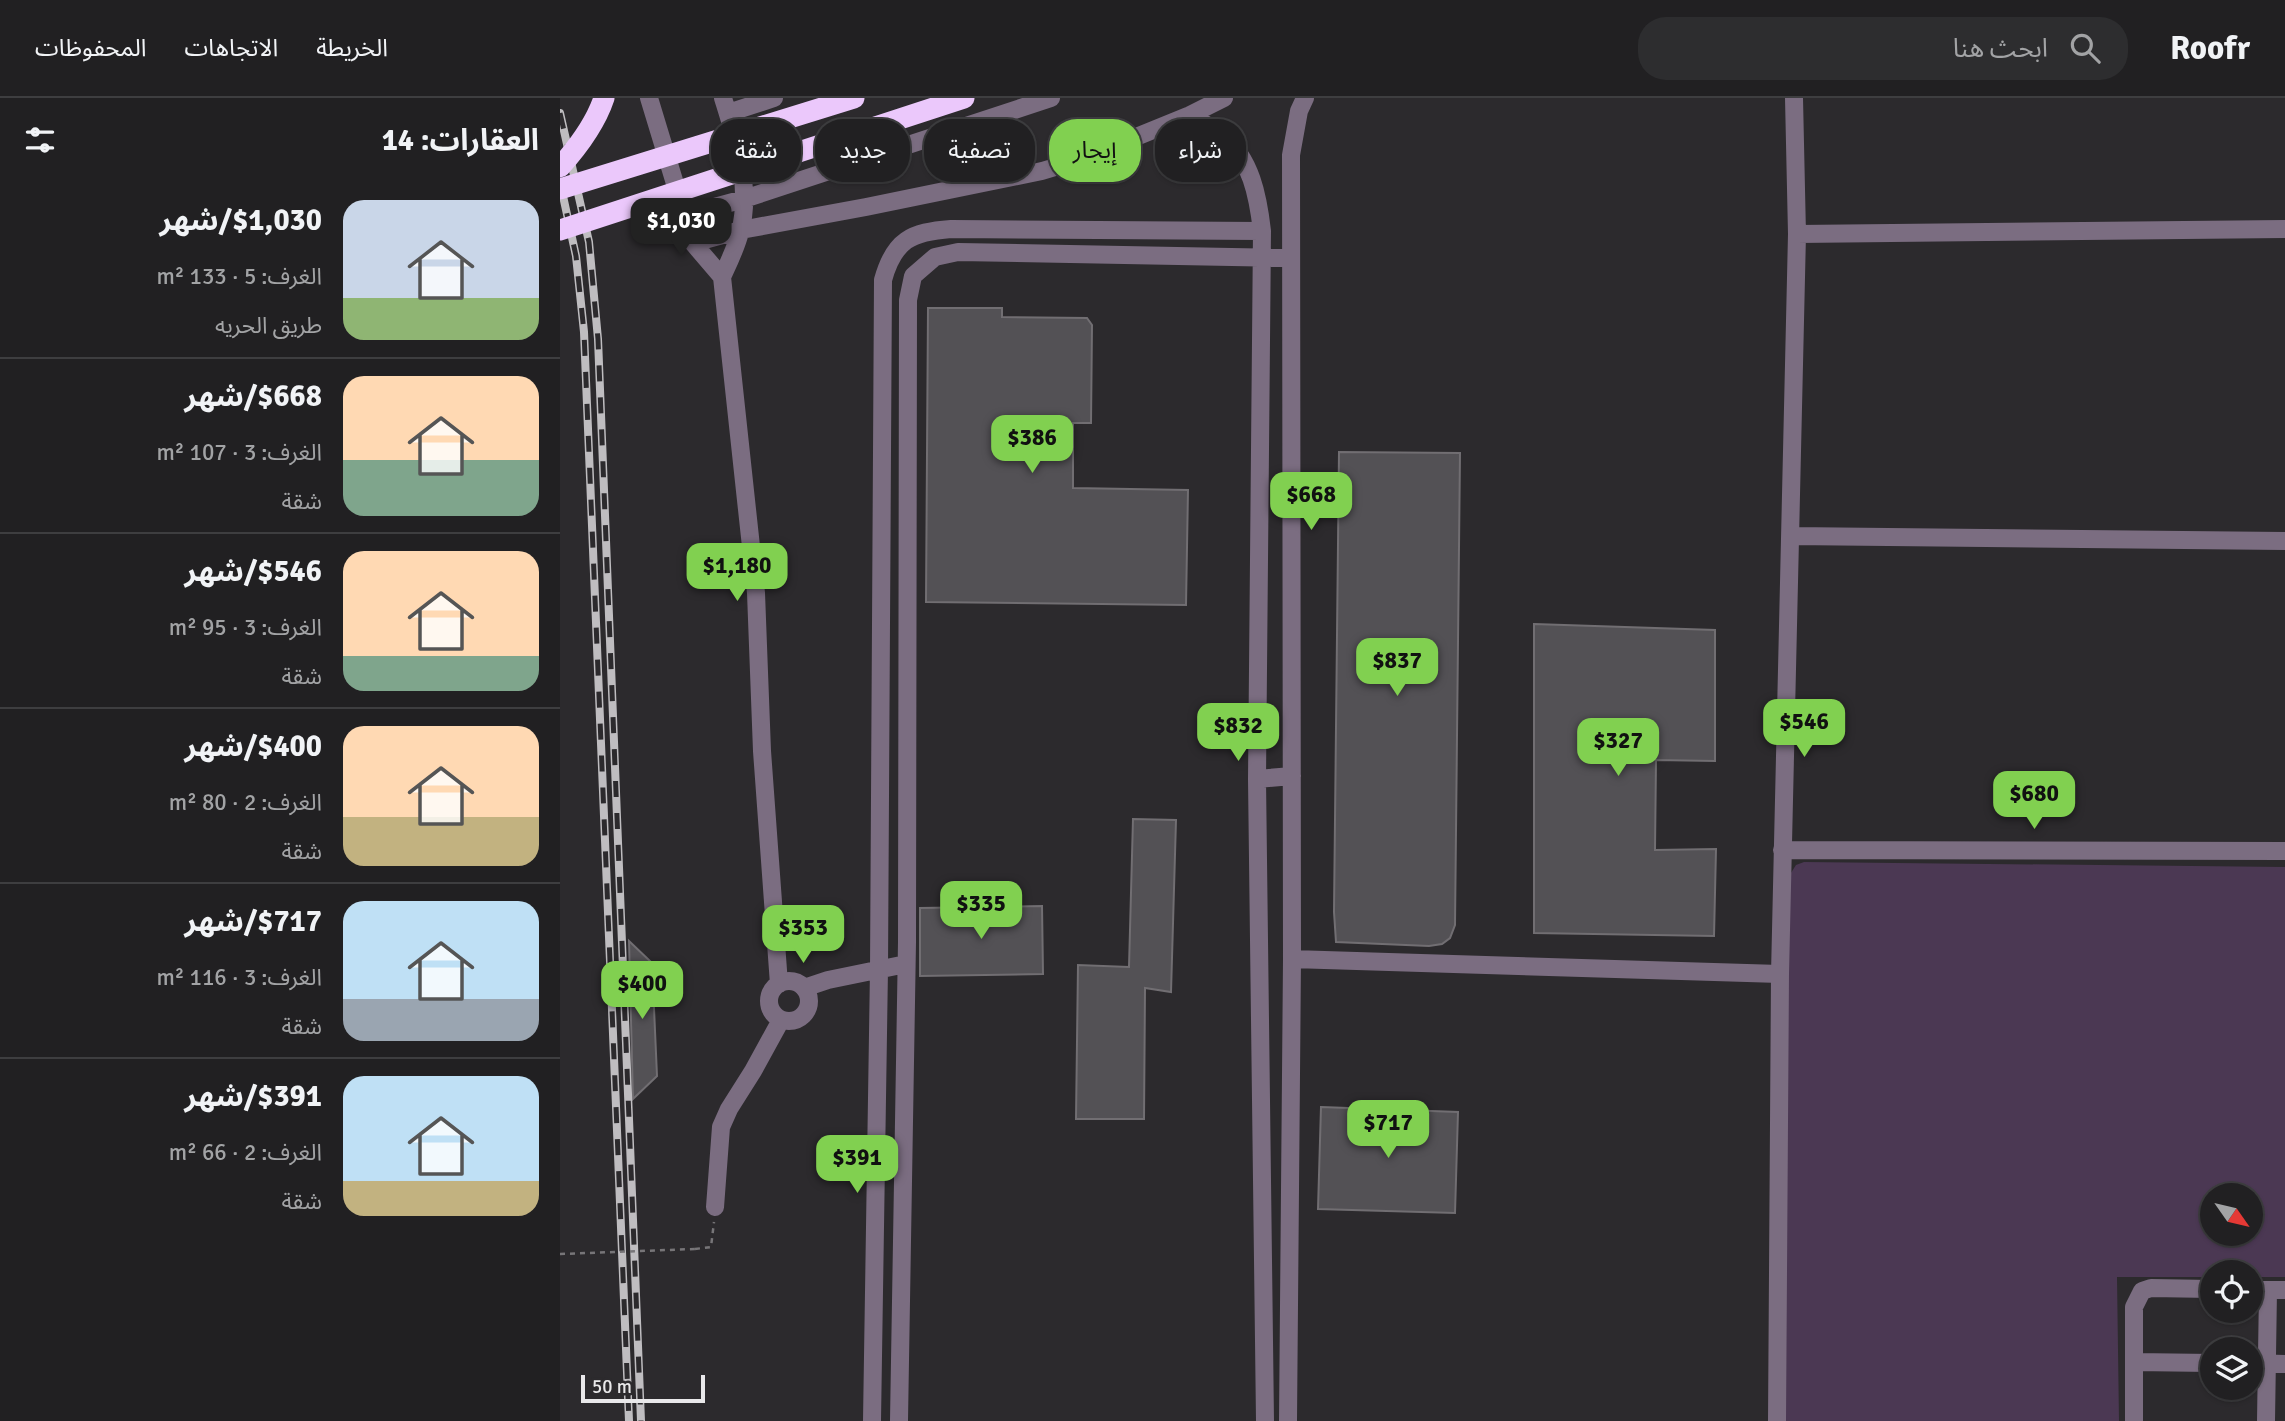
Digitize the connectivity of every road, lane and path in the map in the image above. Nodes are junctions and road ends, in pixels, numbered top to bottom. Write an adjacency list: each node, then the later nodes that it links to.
1 (604, 98): 12 (highway, bridge)
2 (649, 98): 15 (street)
3 (774, 98): 10 (street)
4 (854, 98): 13 (highway, bridge)
5 (964, 98): 17 (highway, bridge)
6 (1051, 98): 14 (street)
7 (1224, 98): 11 (street)
8 (1305, 98): 23 (street)
9 (1794, 98): 20 (street)
10 (725, 106): 14 (street)
11 (1190, 115): 18 (street); 19 (street)
12 (560, 167)
13 (560, 190)
14 (744, 199): 15 (street); 18 (street)
15 (685, 215): 21 (street)
16 (2285, 229): 20 (street)
17 (560, 230)
18 (741, 230): 21 (street); 24 (street)
19 (1262, 231): 22 (street); 35 (street)
20 (1797, 234): 25 (street)
21 (693, 243): 24 (street)
22 (1263, 257): 23 (street); 28 (street); 34 (street)
23 (1290, 258): 27 (street)
24 (722, 277): 37 (street)
25 (1791, 536): 26 (street); 31 (street)
26 (2285, 541)
27 (1292, 597): 28 (street); 29 (street)
28 (1259, 598): 30 (street)
29 (1292, 776): 30 (street); 33 (street)
30 (1257, 779): 40 (street)
31 (1782, 850): 32 (street); 36 (street)
32 (2285, 851)
33 (1292, 959): 36 (street); 41 (street)
34 (906, 964): 35 (street); 43 (street)
35 (879, 969): 38 (street); 44 (street)
36 (1780, 974): 55 (street)
37 (779, 984): 38 (street); 39 (street)
38 (804, 988): 39 (street)
39 (781, 1020): 42 (street)
40 (1260, 1051): 41 (street); 53 (street)
41 (1292, 1051): 54 (street)
42 (715, 1207): 45 (path, bridge)
43 (902, 1235): 44 (street); 52 (street)
44 (876, 1236): 51 (street)
45 (560, 1254)
46 (2200, 1289): 48 (street)
47 (2268, 1290): 50 (street)
48 (2134, 1362): 49 (street); 56 (street)
49 (2200, 1363)
50 (2267, 1364): 57 (street)
51 (872, 1421)
52 (899, 1421)
53 (1265, 1421)
54 (1289, 1421)
55 (1777, 1421)
56 (2134, 1421)
57 (2266, 1421)

